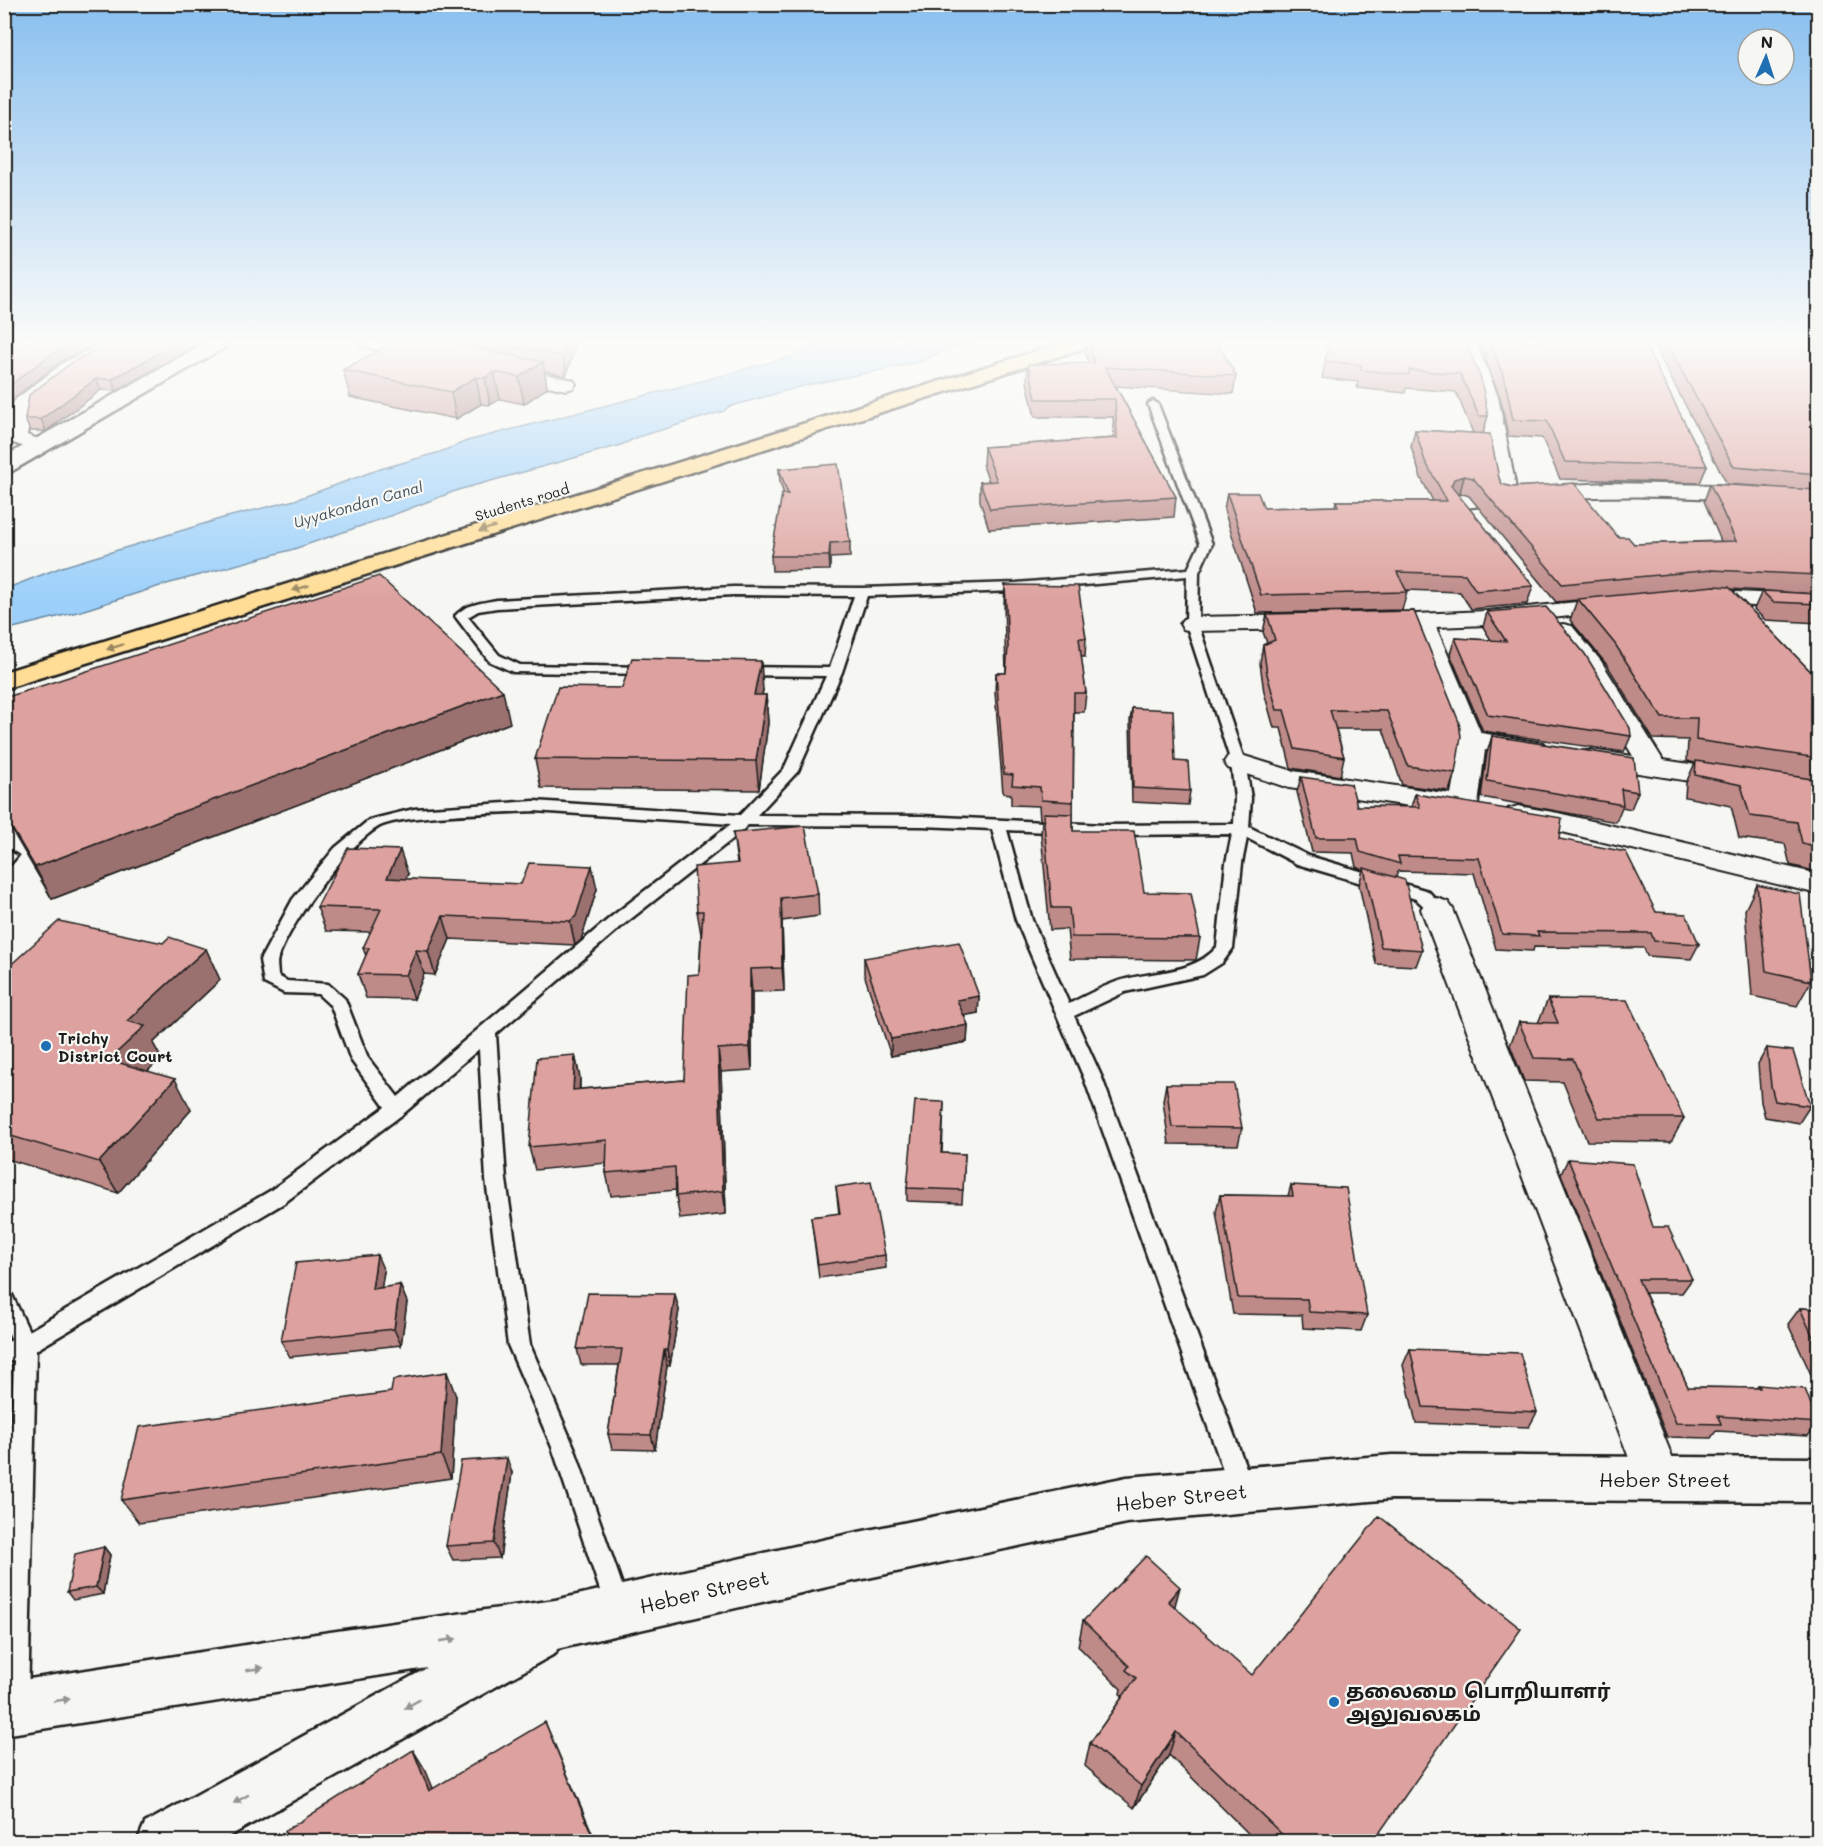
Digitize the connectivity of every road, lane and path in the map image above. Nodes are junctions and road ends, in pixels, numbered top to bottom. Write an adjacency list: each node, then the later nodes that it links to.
1 (18, 428): 7 (street)
2 (71, 428): 7 (street)
3 (761, 428): 24 (main road, Students road)
4 (810, 428): 28 (main road, one-way to 28)
5 (1162, 428): 14 (lane)
6 (1494, 428): 11 (street)
7 (40, 446): 8 (street)
8 (4, 466)
9 (1708, 472): 10 (street)
10 (1718, 492): 11 (street); 12 (street)
11 (1507, 495): 13 (street)
12 (1818, 500)
13 (1474, 520)
14 (1193, 572): 15 (lane); 23 (lane)
15 (862, 592): 25 (lane); 27 (lane)
16 (1728, 598): 17 (street); 20 (street); 22 (street)
17 (1671, 600)
18 (1539, 603): 19 (street); 21 (street); 31 (street)
19 (1637, 603)
20 (1818, 603)
21 (1421, 620): 23 (street); 29 (street)
22 (1751, 622)
23 (1192, 624): 30 (lane)
24 (4, 662)
25 (659, 670)
26 (729, 671): 27 (lane)
27 (835, 672): 34 (lane)
28 (4, 681)
29 (1470, 740): 31 (street); 33 (street)
30 (1238, 762): 33 (street); 36 (lane)
31 (1654, 768): 32 (street)
32 (1818, 792)
33 (1464, 805): 37 (street)
34 (744, 820): 35 (lane); 40 (lane); 41 (lane)
35 (998, 824): 36 (lane); 39 (lane)
36 (1241, 829): 38 (lane); 39 (lane)
37 (1818, 884)
38 (1437, 909): 44 (street)
39 (1064, 1013): 46 (lane)
40 (487, 1032): 41 (lane); 47 (lane)
41 (396, 1108): 43 (lane)
42 (4, 1299): 43 (lane)
43 (15, 1350): 49 (lane)
44 (1659, 1479): 45 (street, Heber Street); 46 (street, Heber Street)
45 (1816, 1484)
46 (1243, 1490): 47 (street, Heber Street)
47 (620, 1611): 48 (street, Heber Street)
48 (555, 1625): 49 (street, one-way to 48); 50 (street, one-way to 50)
49 (10, 1709)
50 (164, 1842)

